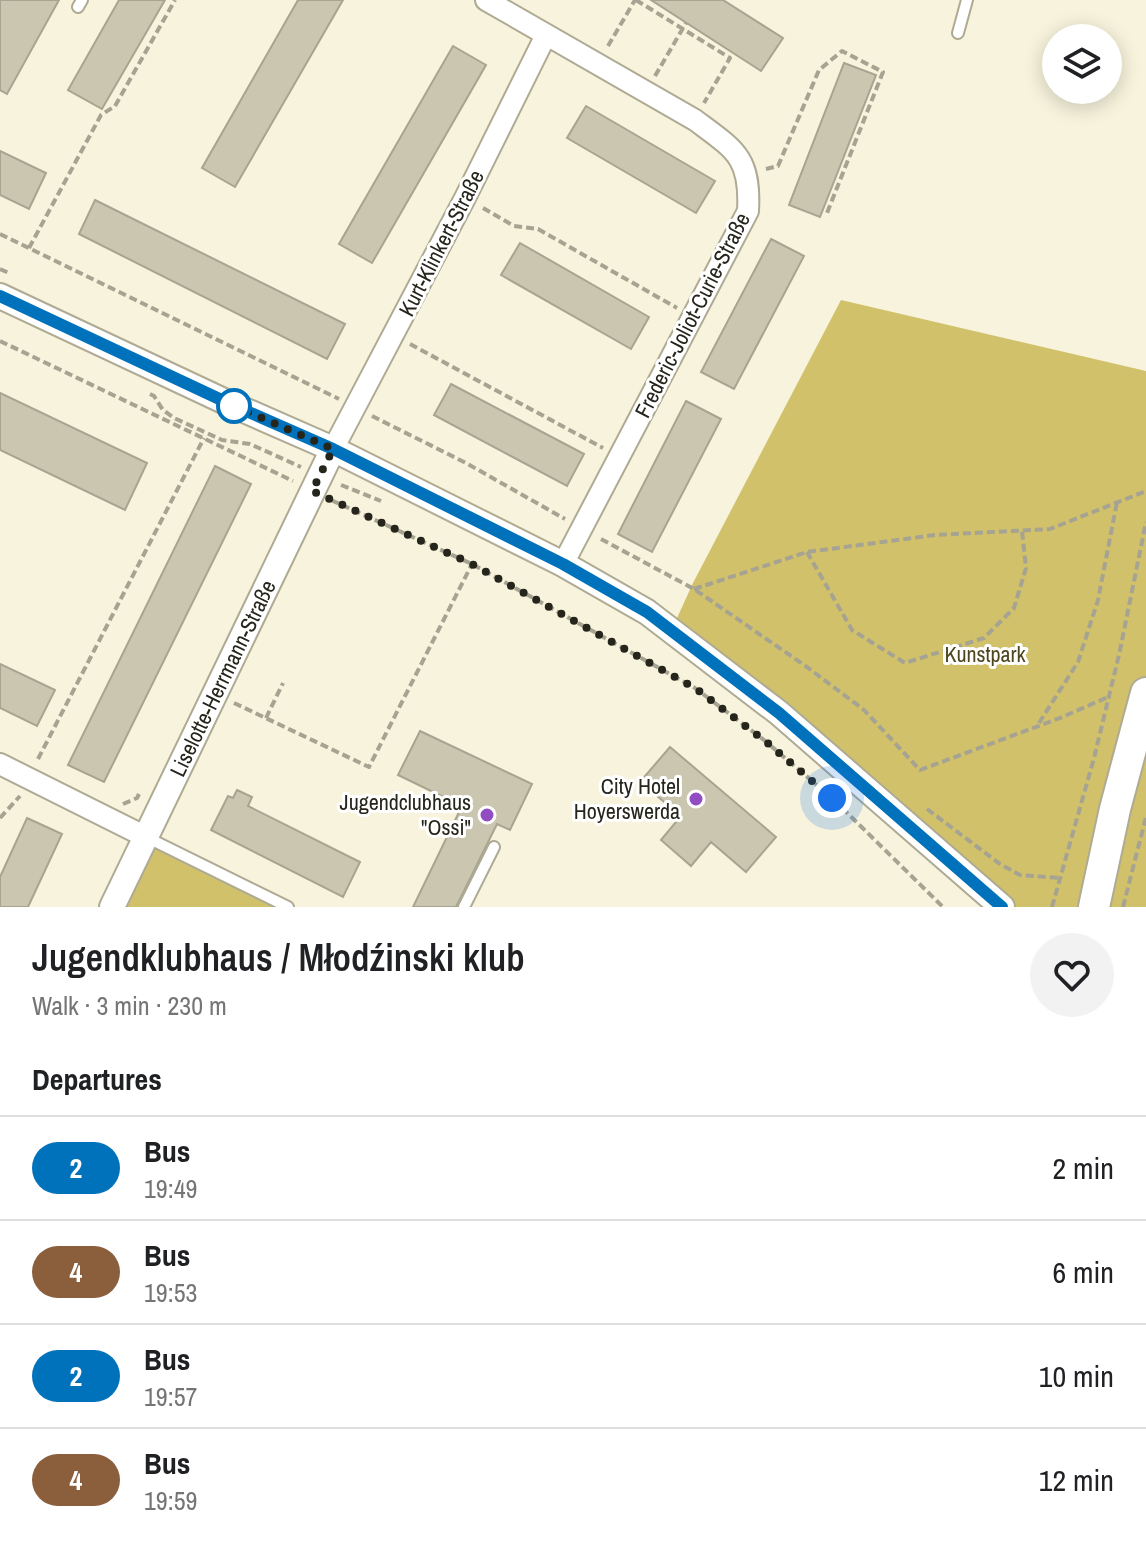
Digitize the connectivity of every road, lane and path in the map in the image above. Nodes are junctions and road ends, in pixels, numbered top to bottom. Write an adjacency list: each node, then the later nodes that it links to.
1 (175, 0): 16 (path)
2 (486, 0): 8 (street)
3 (636, 0): 6 (path); 9 (path)
4 (967, 0): 7 (lane)
5 (686, 23): 6 (path)
6 (683, 29): 10 (path); 11 (path)
7 (958, 33)
8 (546, 35): 9 (street); 13 (street, Kurt-Klinkert-Straße)
9 (597, 64): 10 (street)
10 (645, 91): 11 (street)
11 (695, 120): 12 (street)
12 (748, 173): 14 (path); 18 (street, Frederic-Joliot-Curie-Straße)
13 (465, 198): 18 (path); 19 (street, Kurt-Klinkert-Straße)
14 (827, 213)
15 (0, 234): 16 (path)
16 (29, 248): 22 (path)
17 (0, 296): 24 (street)
18 (693, 317): 25 (street, Frederic-Joliot-Curie-Straße)
19 (394, 335): 22 (street, Kurt-Klinkert-Straße); 25 (path)
20 (0, 341): 23 (path)
21 (143, 391): 26 (path)
22 (355, 407): 24 (street, Kurt-Klinkert-Straße); 32 (path)
23 (204, 438): 26 (path); 45 (path)
24 (333, 449): 26 (street, Liselotte-Herrmann-Straße); 36 (street)
25 (619, 457): 32 (street, Frederic-Joliot-Curie-Straße)
26 (308, 482): 28 (path); 29 (path); 35 (path); 50 (street, Liselotte-Herrmann-Straße)
27 (1146, 491): 30 (path)
28 (287, 494)
29 (384, 502)
30 (1117, 502): 33 (path); 43 (path)
31 (1146, 522): 40 (path)
32 (583, 529): 36 (street, Frederic-Joliot-Curie-Straße); 37 (path)
33 (1022, 531): 34 (path); 34 (path)
34 (807, 552): 37 (path)
35 (472, 564): 42 (path); 55 (path)
36 (563, 564): 56 (street)
37 (694, 589): 43 (path)
38 (283, 683): 42 (path)
39 (1146, 693): 58 (main road)
40 (1108, 697): 43 (path); 57 (path)
41 (229, 701): 42 (path)
42 (266, 718)
43 (1038, 725)
44 (0, 764): 45 (street)
45 (28, 778): 48 (path); 49 (street)
46 (144, 784): 49 (path)
47 (1146, 817): 59 (path)
48 (0, 818)
49 (114, 821): 50 (street)
50 (144, 836): 52 (street, Liselotte-Herrmann-Straße); 53 (lane)
51 (494, 847): 54 (lane)
52 (112, 907)
53 (288, 907)
54 (464, 907)
55 (943, 907)
56 (1002, 907)
57 (1052, 907)
58 (1094, 907)
59 (1123, 907)

